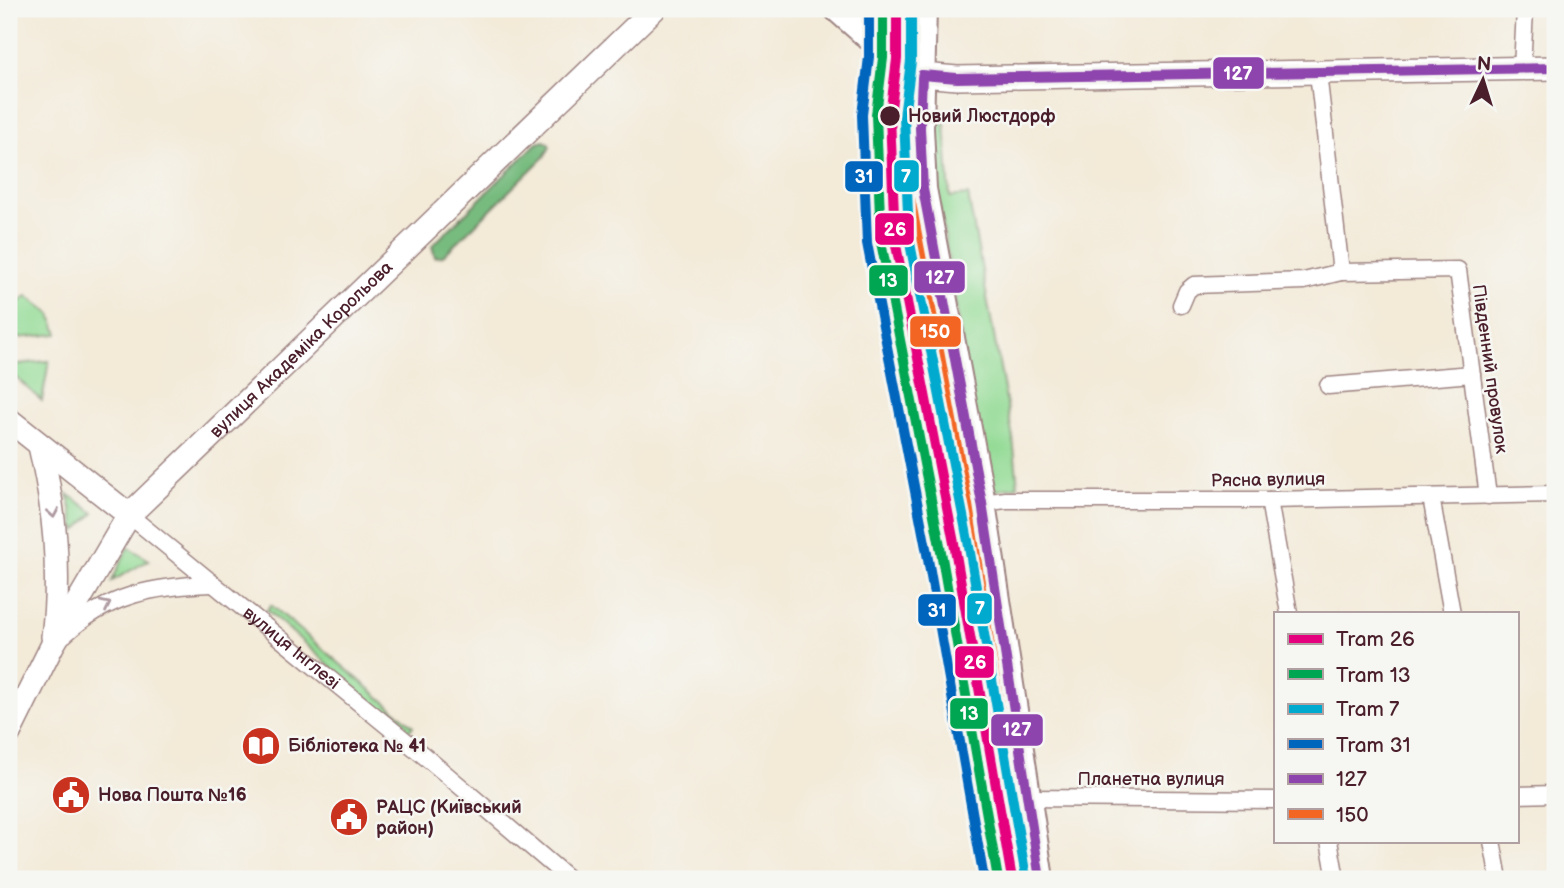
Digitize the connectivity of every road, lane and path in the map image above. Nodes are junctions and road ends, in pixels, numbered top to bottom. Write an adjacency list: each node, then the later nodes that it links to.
1 (654, 9): 20 (main road, вулиця Академіка Корольова)
2 (838, 9): 8 (main road)
3 (923, 9): 8 (main road)
4 (1525, 9): 6 (street)
5 (1555, 68): 6 (main road)
6 (1522, 69): 7 (main road)
7 (1318, 73): 8 (main road); 9 (street)
8 (922, 75): 19 (main road)
9 (1341, 272): 10 (street); 11 (street, Південний провулок)
10 (1181, 305)
11 (1472, 374): 12 (street); 16 (street, Південний провулок)
12 (1328, 386)
13 (9, 421): 14 (main road, вулиця Інглезі)
14 (40, 446): 20 (main road, вулиця Інглезі); 24 (main road, one-way to 24)
15 (1555, 494): 16 (street, Рясна вулиця)
16 (1488, 496): 17 (street, Рясна вулиця)
17 (1431, 497): 18 (street, Рясна вулиця); 23 (street)
18 (1269, 500): 19 (street, Рясна вулиця); 22 (street)
19 (982, 503): 28 (main road)
20 (129, 515): 21 (street, вулиця Інглезі); 24 (main road, вулиця Академіка Корольова)
21 (212, 584): 24 (street, one-way to 21); 32 (street, вулиця Інглезі)
22 (1289, 612)
23 (1452, 612)
24 (52, 646): 25 (main road, вулиця Академіка Корольова)
25 (9, 733)
26 (1555, 794): 27 (street)
27 (1518, 795)
28 (1026, 798): 29 (street, Планетна вулиця); 33 (main road)
29 (1274, 800)
30 (1329, 842): 34 (street)
31 (1492, 842): 35 (street)
32 (569, 879)
33 (1040, 879)
34 (1336, 879)
35 (1499, 879)

